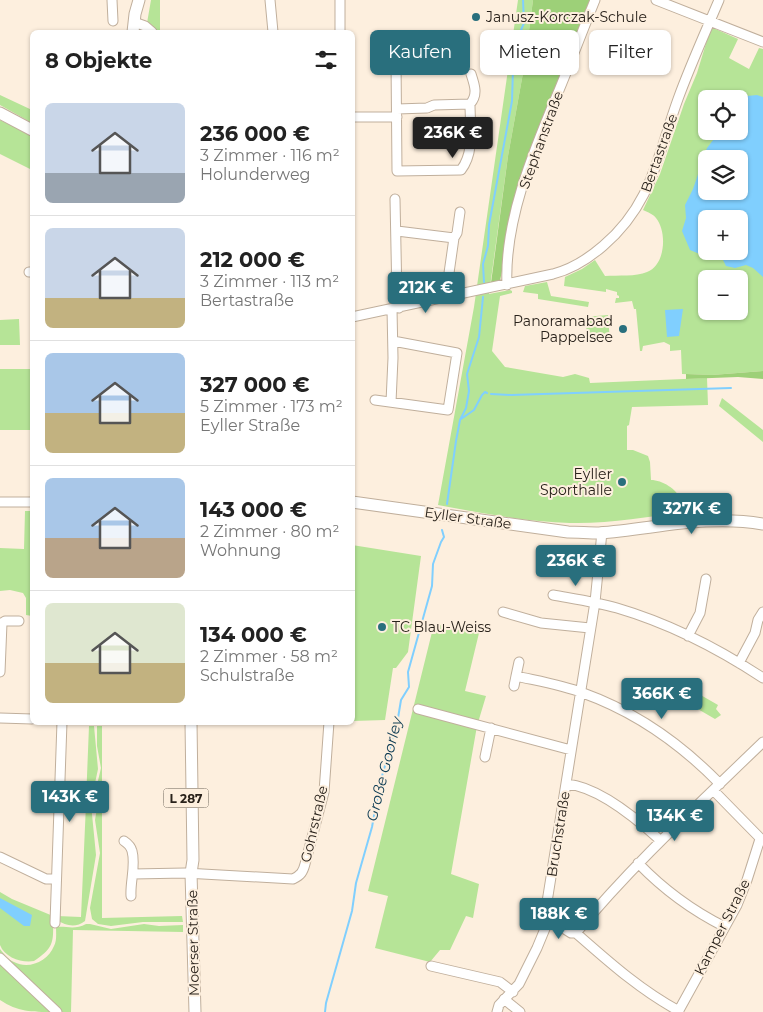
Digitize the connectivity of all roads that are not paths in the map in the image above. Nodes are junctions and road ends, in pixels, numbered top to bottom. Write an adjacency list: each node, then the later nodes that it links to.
1 (112, 0): 8 (street)
2 (141, 0): 10 (main road)
3 (270, 0): 12 (street)
4 (340, 0): 13 (street)
5 (595, 0): 26 (street, Stephanstraße)
6 (656, 0): 9 (street)
7 (719, 0): 9 (street, Bertastraße)
8 (113, 21)
9 (710, 21): 14 (street); 26 (street, Bertastraße)
10 (134, 27): 11 (street)
11 (150, 30)
12 (273, 30)
13 (340, 30)
14 (763, 42)
15 (471, 74): 17 (street)
16 (396, 75): 19 (street)
17 (470, 104): 19 (street); 19 (street)
18 (0, 113): 21 (main road)
19 (397, 113): 20 (street)
20 (355, 117)
21 (30, 129)
22 (395, 199): 24 (street)
23 (460, 212): 25 (street)
24 (397, 231): 25 (street); 28 (street)
25 (454, 238): 27 (street)
26 (507, 285): 27 (street, Bertastraße)
27 (449, 297): 28 (street, Bertastraße)
28 (396, 308): 29 (street, Bertastraße); 30 (street)
29 (355, 316)
30 (393, 341): 32 (street); 32 (street)
31 (374, 400): 32 (street)
32 (391, 402)
33 (0, 502): 34 (street)
34 (30, 502)
35 (355, 502): 37 (main road, Eyller Straße)
36 (763, 524): 37 (main road, Eyller Straße)
37 (602, 532): 40 (street, Bruchstraße)
38 (706, 579): 46 (street)
39 (553, 595): 40 (street)
40 (595, 602): 45 (street, Bruchstraße); 46 (street)
41 (503, 612): 45 (street)
42 (763, 612): 48 (street)
43 (19, 621): 44 (street)
44 (1, 623): 49 (street)
45 (590, 628): 53 (street, Bruchstraße)
46 (688, 636): 48 (street)
47 (519, 662): 50 (street)
48 (739, 663): 51 (street)
49 (0, 672)
50 (516, 676): 52 (street); 53 (street)
51 (763, 678)
52 (514, 686)
53 (581, 692): 63 (street, Bruchstraße); 66 (street)
54 (418, 709): 61 (street)
55 (0, 718): 56 (street)
56 (30, 719)
57 (62, 725): 74 (street)
58 (185, 725): 72 (main road, Moerser Straße / L 287)
59 (191, 725): 72 (main road, Moerser Straße / L 287)
60 (329, 725): 72 (street, Gohrstraße)
61 (491, 728): 63 (street); 64 (street)
62 (763, 742): 66 (street)
63 (571, 750): 65 (street, Bruchstraße)
64 (485, 757)
65 (567, 784): 67 (street); 76 (street, Bruchstraße)
66 (717, 787): 67 (street); 68 (street)
67 (660, 840): 71 (street)
68 (762, 840): 78 (street, Kamper Straße)
69 (124, 841): 73 (street)
70 (0, 857): 74 (street)
71 (638, 863): 78 (street); 79 (street)
72 (191, 873): 73 (street); 85 (main road, Moerser Straße / L 287)
73 (133, 874): 75 (street)
74 (56, 879): 77 (street)
75 (131, 896)
76 (549, 919): 79 (street); 82 (street)
77 (55, 923)
78 (725, 927): 88 (street, Kamper Straße)
79 (576, 932): 88 (street)
80 (0, 958): 84 (street)
81 (430, 966): 82 (street)
82 (513, 992): 83 (street)
83 (504, 999): 86 (street); 87 (street)
84 (56, 1012)
85 (195, 1012)
86 (496, 1012)
87 (520, 1012)
88 (678, 1012)

